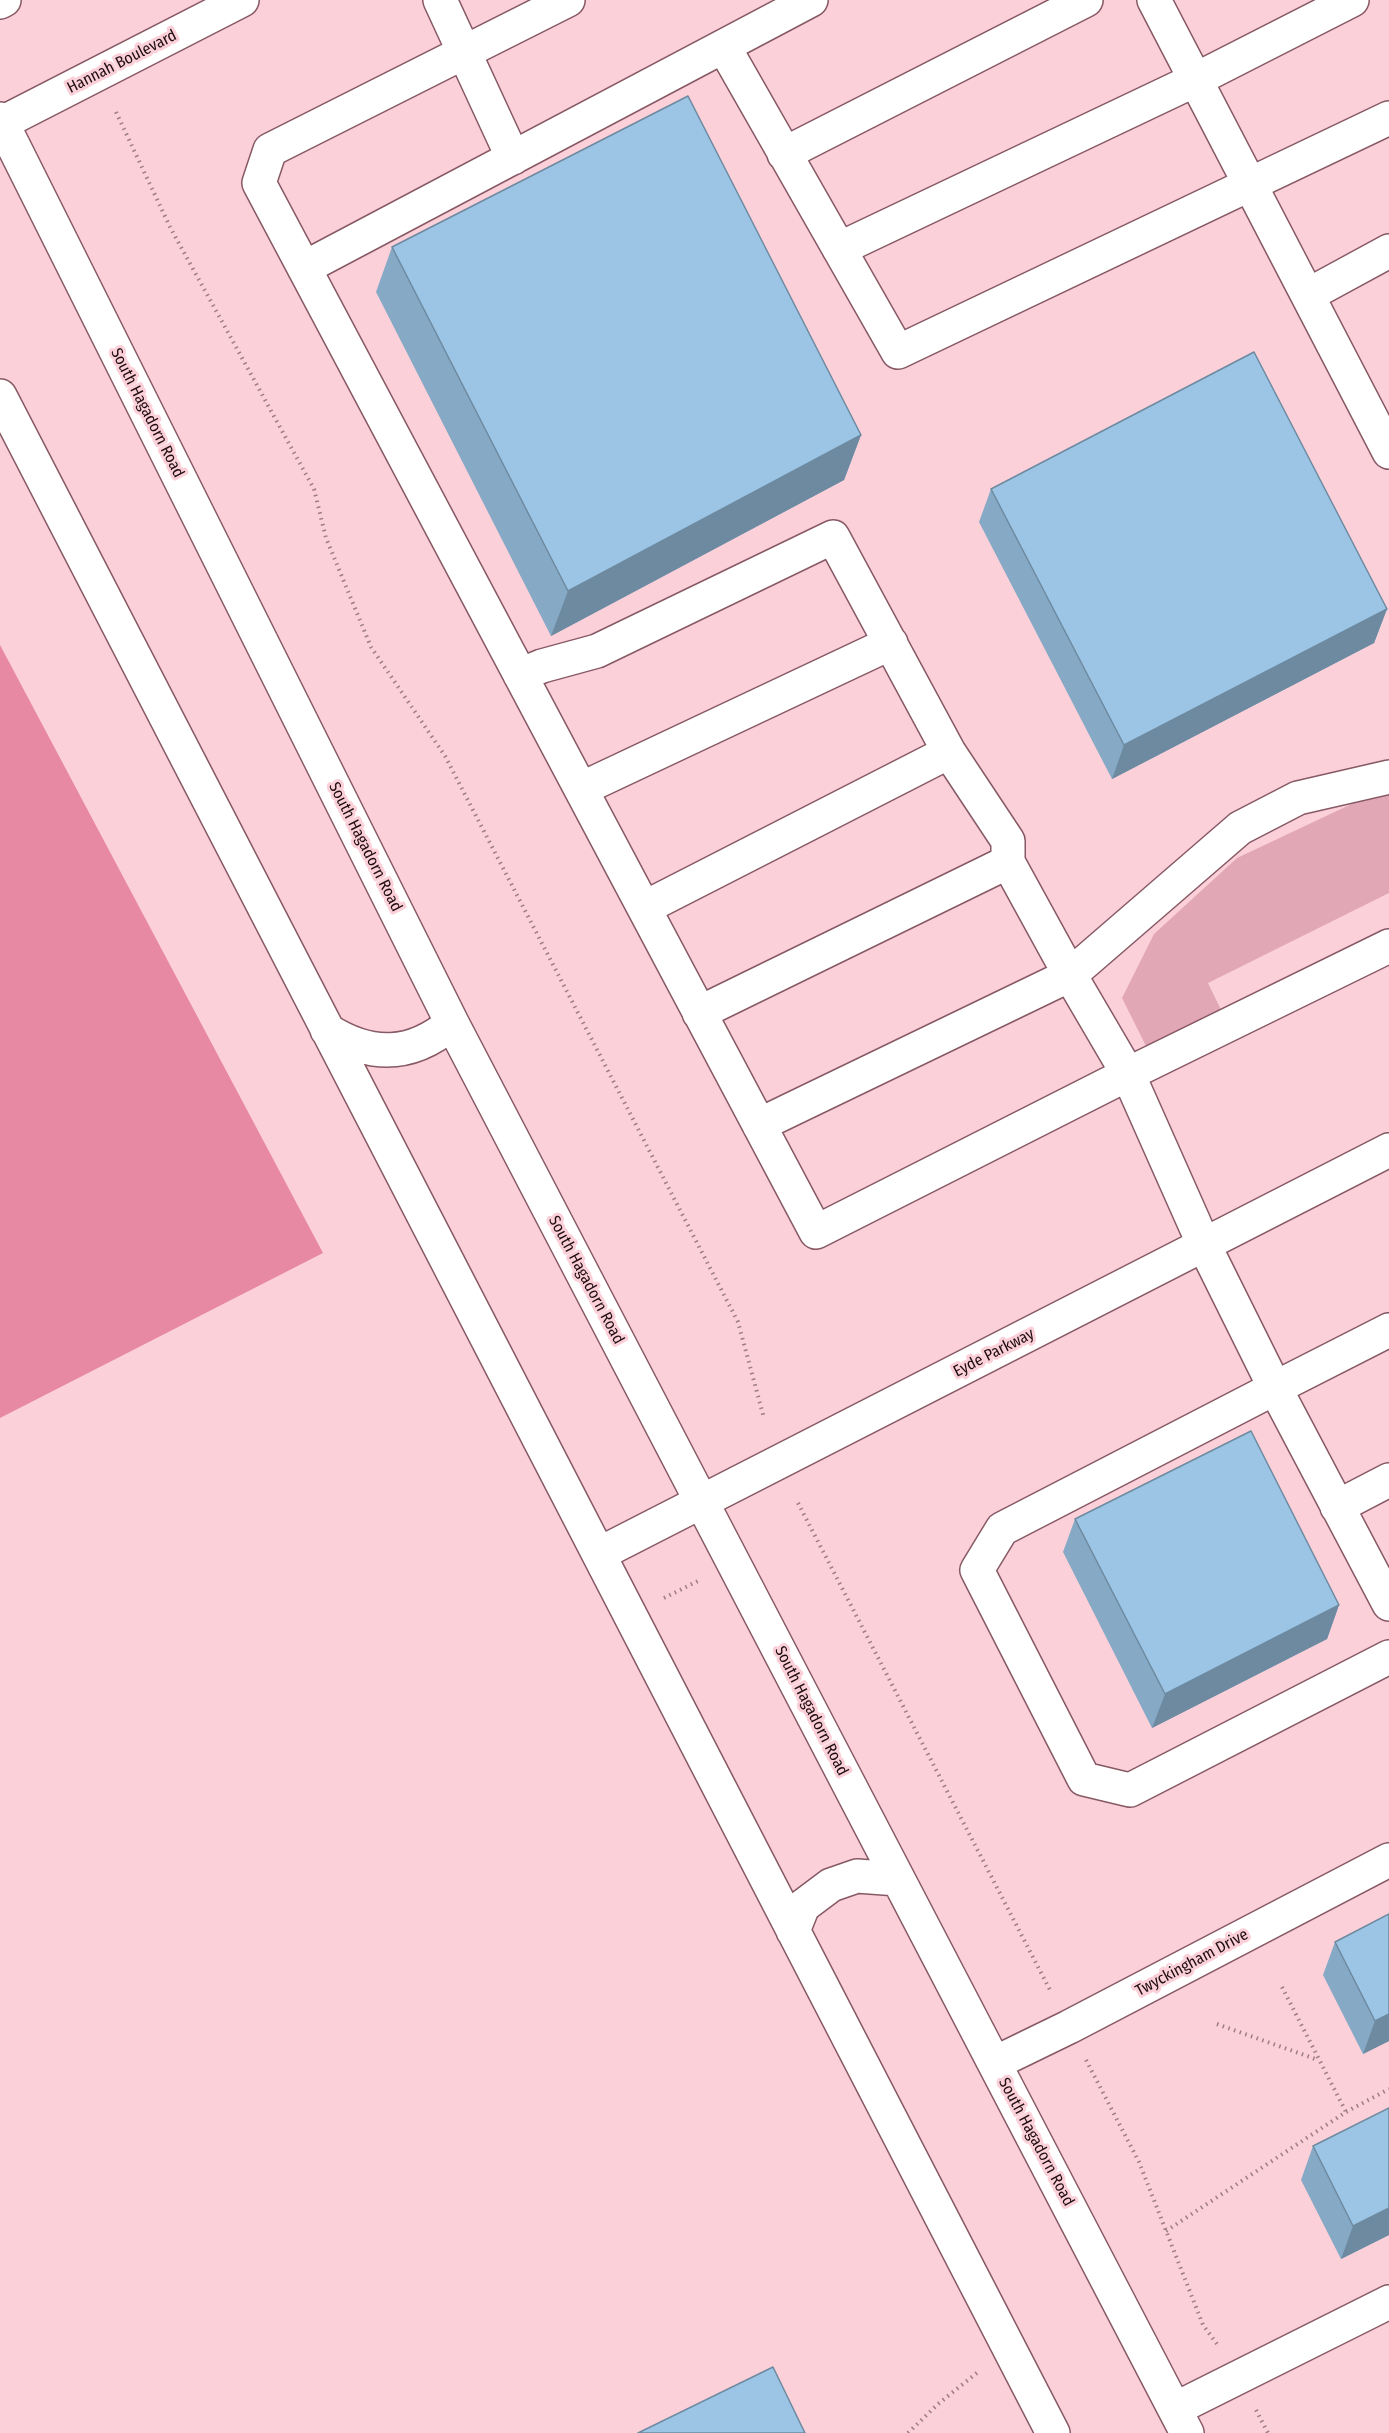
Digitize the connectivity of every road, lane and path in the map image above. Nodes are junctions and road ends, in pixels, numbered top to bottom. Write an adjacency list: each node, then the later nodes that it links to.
1 (242, 0): 13 (street, Hannah Boulevard)
2 (440, 0): 9 (street)
3 (568, 0): 9 (street)
4 (811, 0): 8 (street)
5 (1086, 0): 14 (street)
6 (1154, 0): 10 (street)
7 (1352, 0): 10 (street)
8 (724, 47): 14 (street); 15 (street)
9 (465, 53): 15 (street); 19 (street)
10 (1195, 80): 16 (street); 17 (street)
11 (116, 112): 42 (path)
12 (1389, 118): 16 (street)
13 (1, 122): 34 (street, South Hagadorn Road)
14 (784, 154): 17 (street)
15 (513, 158): 19 (street)
16 (1250, 185): 17 (street); 20 (street)
17 (839, 249)
18 (1389, 251): 20 (street)
19 (304, 268): 25 (street)
20 (1308, 295): 22 (street)
21 (0, 396): 35 (street)
22 (1378, 406): 23 (street)
23 (1389, 452)
24 (891, 643): 25 (street); 26 (street); 28 (street)
25 (520, 675): 28 (street)
26 (949, 752): 29 (street); 30 (street)
27 (1389, 777): 32 (street)
28 (581, 789): 30 (street)
29 (1008, 862): 32 (street); 33 (street)
30 (644, 908): 33 (street)
31 (1389, 946): 36 (street)
32 (1070, 975): 36 (street); 37 (street)
33 (699, 1013): 37 (street)
34 (452, 1023): 35 (street); 44 (street, South Hagadorn Road)
35 (327, 1030): 47 (street)
36 (1128, 1074): 37 (street); 39 (street)
37 (759, 1125)
38 (1389, 1150): 39 (street, Eyde Parkway)
39 (1204, 1245): 41 (street); 44 (street, Eyde Parkway)
40 (1389, 1330): 41 (street)
41 (1275, 1388): 46 (street); 51 (street)
42 (764, 1418)
43 (1389, 1480): 46 (street)
44 (702, 1501): 47 (street, Eyde Parkway); 53 (street, South Hagadorn Road)
45 (798, 1503): 57 (path)
46 (1337, 1507): 50 (street)
47 (599, 1554): 54 (street)
48 (702, 1578): 49 (path)
49 (655, 1602)
50 (1389, 1604)
51 (1389, 1657)
52 (1389, 1860): 57 (street, Twyckingham Drive)
53 (898, 1879): 54 (street); 59 (street, South Hagadorn Road)
54 (793, 1930): 64 (street)
55 (1282, 1987): 58 (path)
56 (1217, 2024): 58 (path)
57 (1069, 2027): 59 (street, Twyckingham Drive); 62 (path)
58 (1319, 2060): 61 (path)
59 (995, 2063): 66 (street, South Hagadorn Road)
60 (1389, 2089): 61 (path)
61 (1346, 2112): 62 (path)
62 (1166, 2231): 65 (path)
63 (1389, 2302): 65 (street)
64 (1009, 2347): 67 (path); 68 (street)
65 (1239, 2378): 66 (street); 69 (path)
66 (1181, 2421)
67 (908, 2433)
68 (1053, 2433)
69 (1268, 2433)

